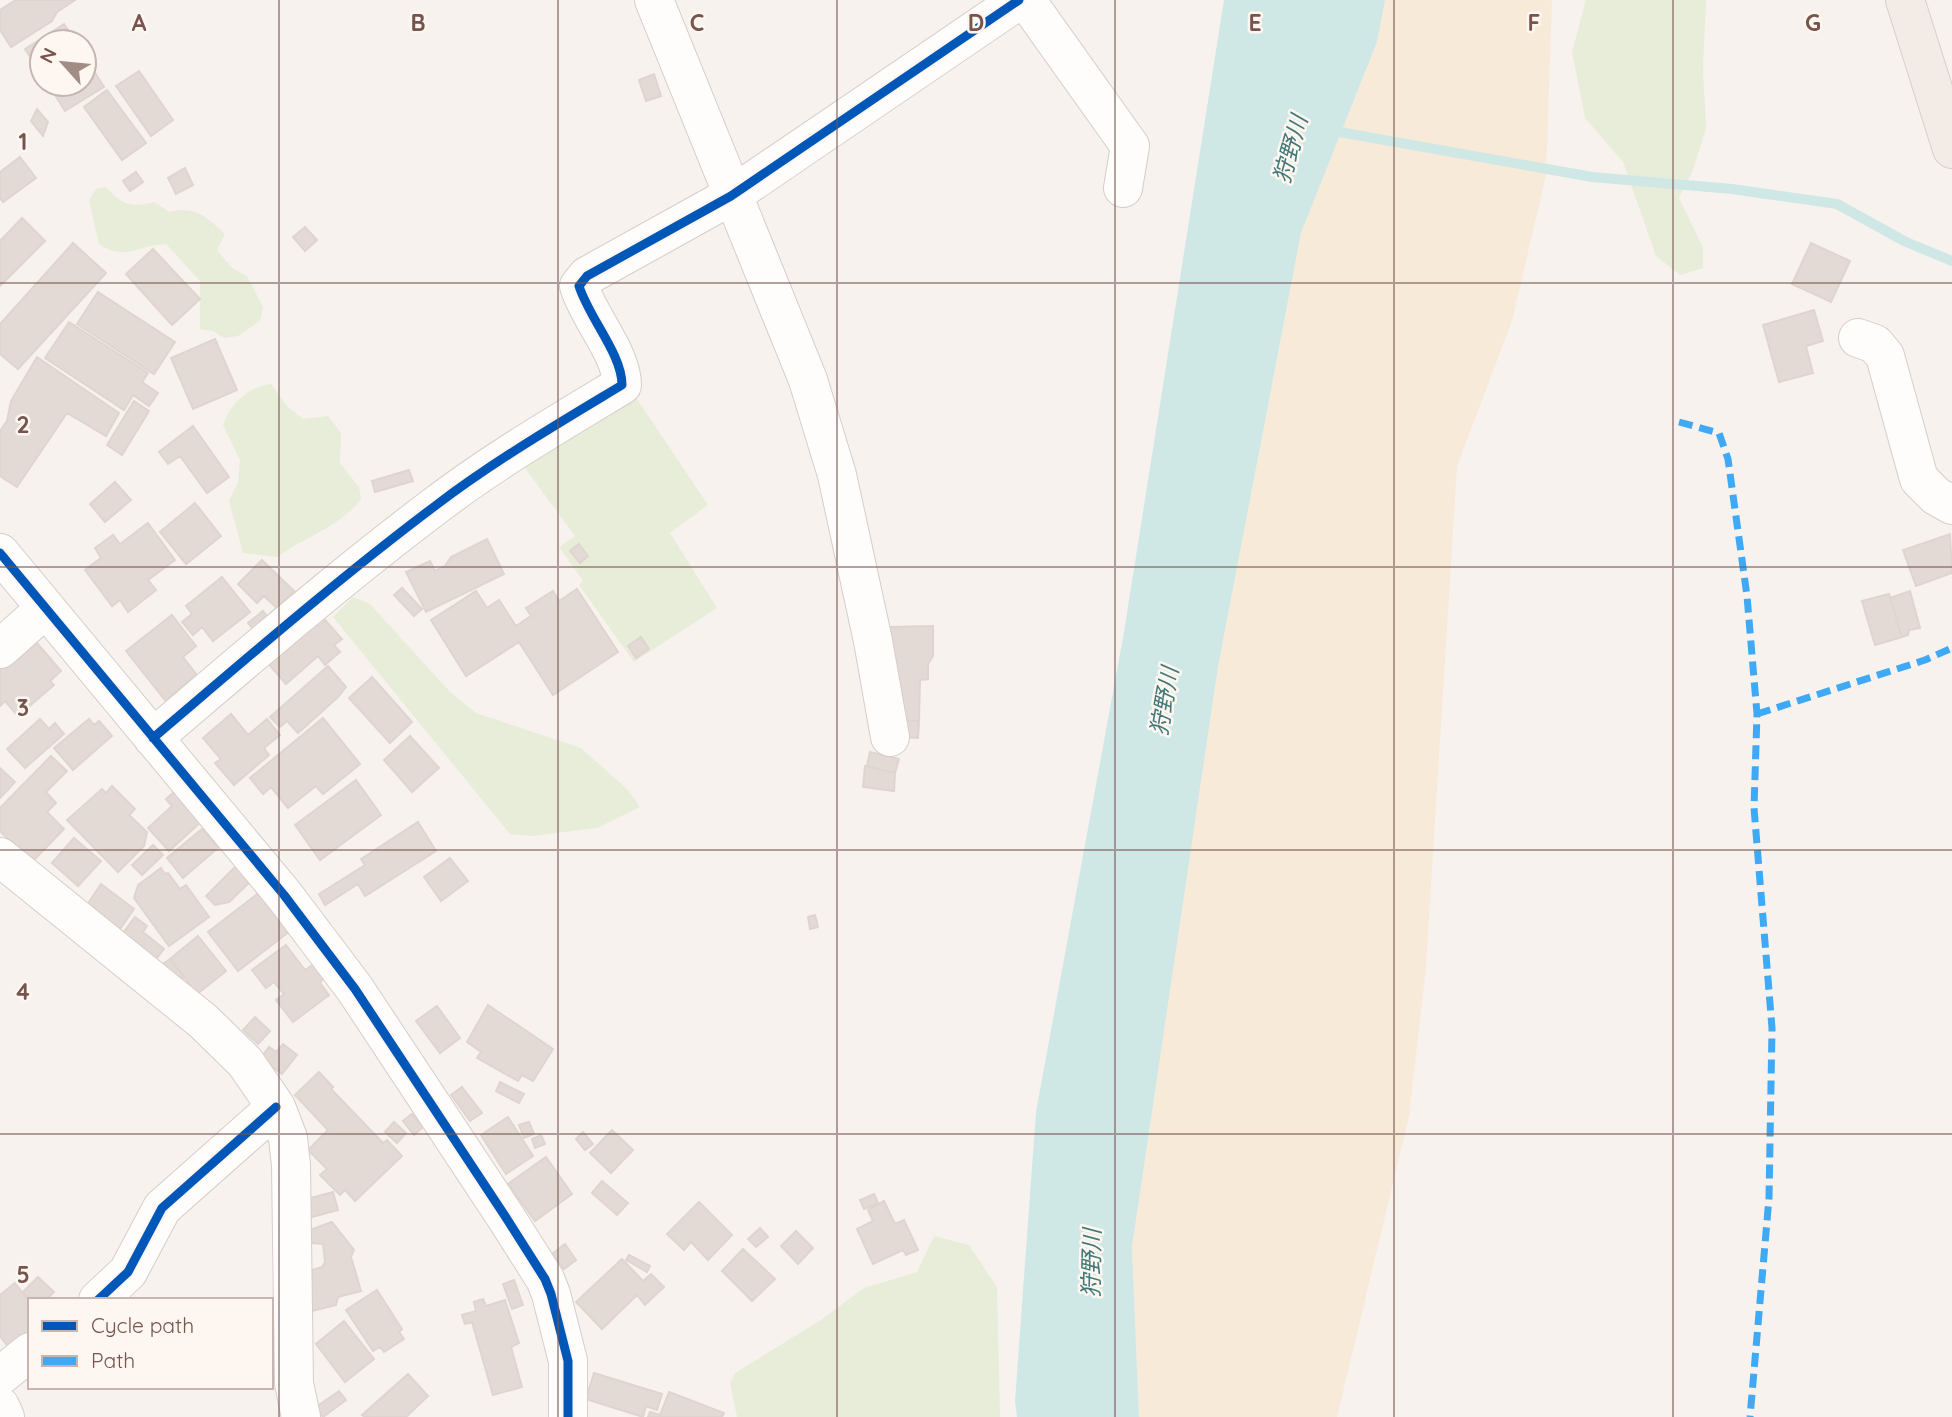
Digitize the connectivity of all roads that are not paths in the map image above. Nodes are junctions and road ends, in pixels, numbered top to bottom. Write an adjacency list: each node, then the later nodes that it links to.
1 (654, 0): 7 (street)
2 (1020, 0): 7 (street)
3 (1026, 0): 6 (street)
4 (1905, 0): 5 (main road)
5 (1952, 149)
6 (1123, 188)
7 (731, 196): 13 (street); 14 (street)
8 (1858, 338): 9 (street)
9 (1952, 505)
10 (0, 553): 11 (street)
11 (46, 608): 12 (street); 14 (street)
12 (0, 649)
13 (890, 737)
14 (153, 738): 23 (street)
15 (0, 858): 16 (street)
16 (276, 1107): 17 (street); 22 (street)
17 (100, 1298)
18 (28, 1354): 19 (street)
19 (0, 1376)
20 (0, 1406): 21 (street)
21 (5, 1417)
22 (301, 1417)
23 (568, 1417)

